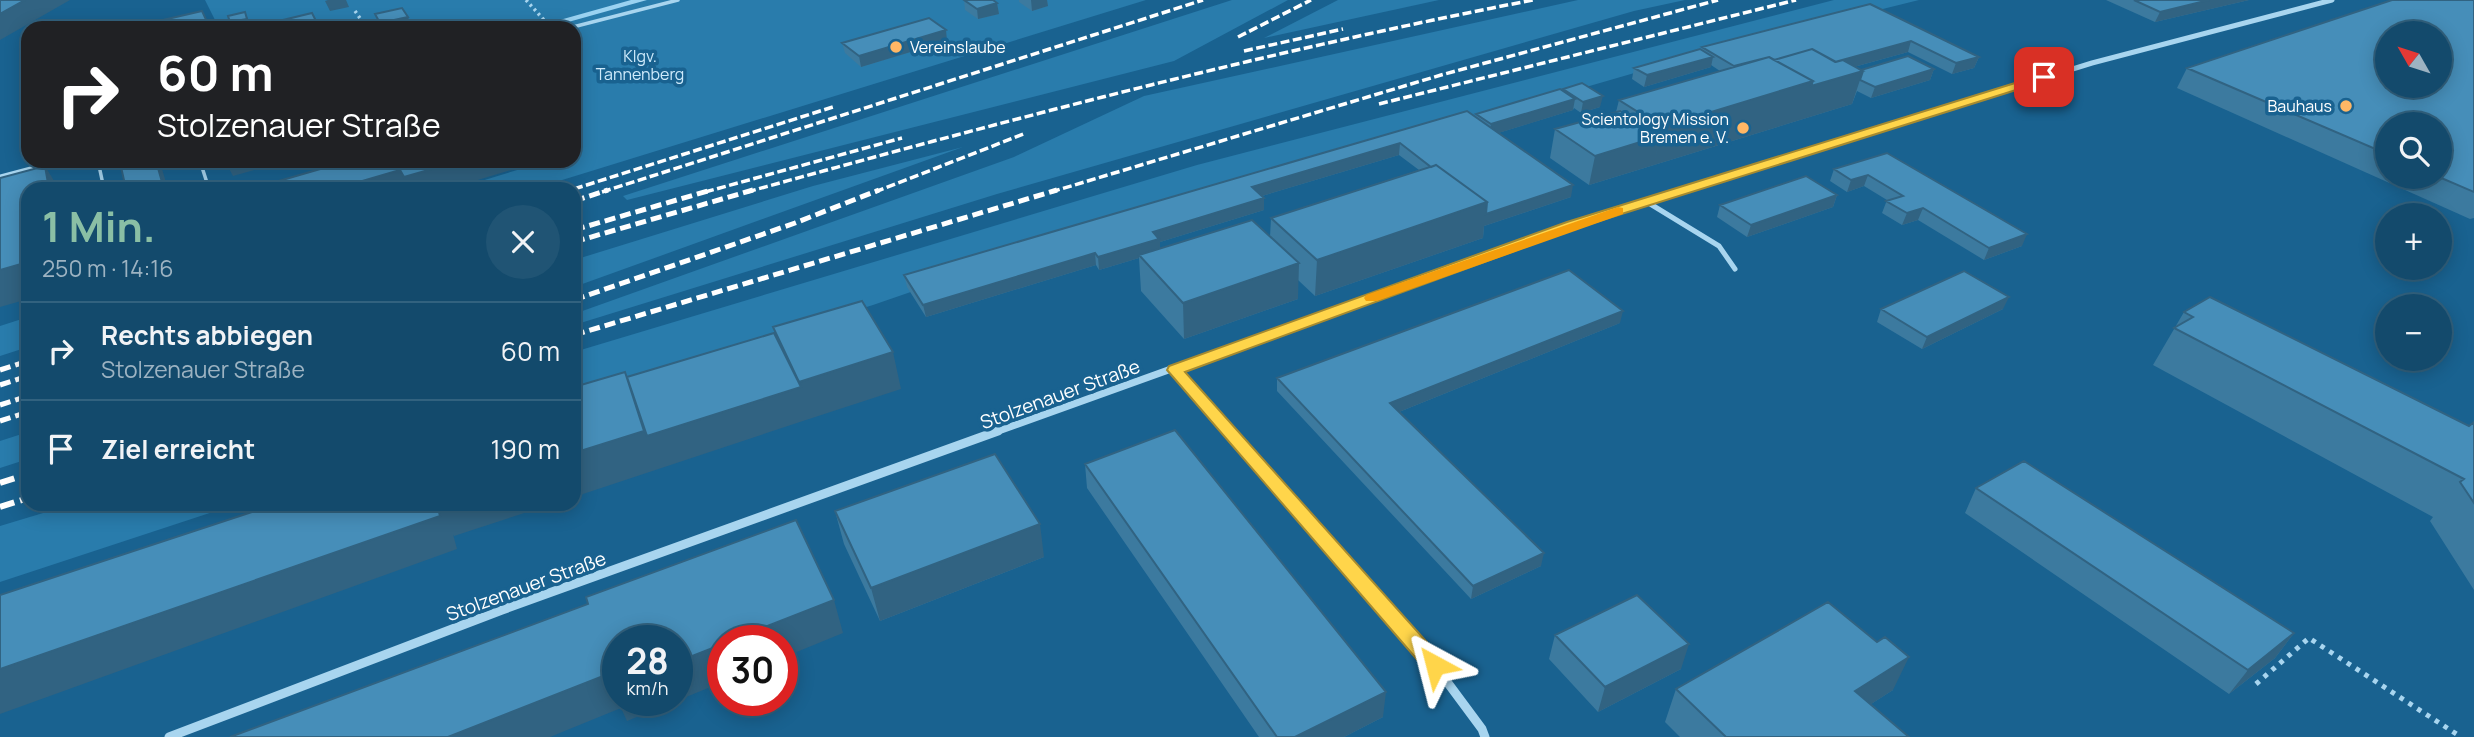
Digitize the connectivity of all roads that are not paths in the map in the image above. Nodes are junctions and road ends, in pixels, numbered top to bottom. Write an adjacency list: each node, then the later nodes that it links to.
1 (678, 0): 3 (lane)
2 (2332, 0): 6 (street, Stolzenauer Straße)
3 (581, 25)
4 (34, 168): 5 (street)
5 (0, 177)
6 (1647, 202): 7 (lane); 8 (street, Stolzenauer Straße)
7 (1735, 268)
8 (1175, 370): 9 (street, Stolzenauer Straße); 10 (street)
9 (169, 737)
10 (1485, 737)

